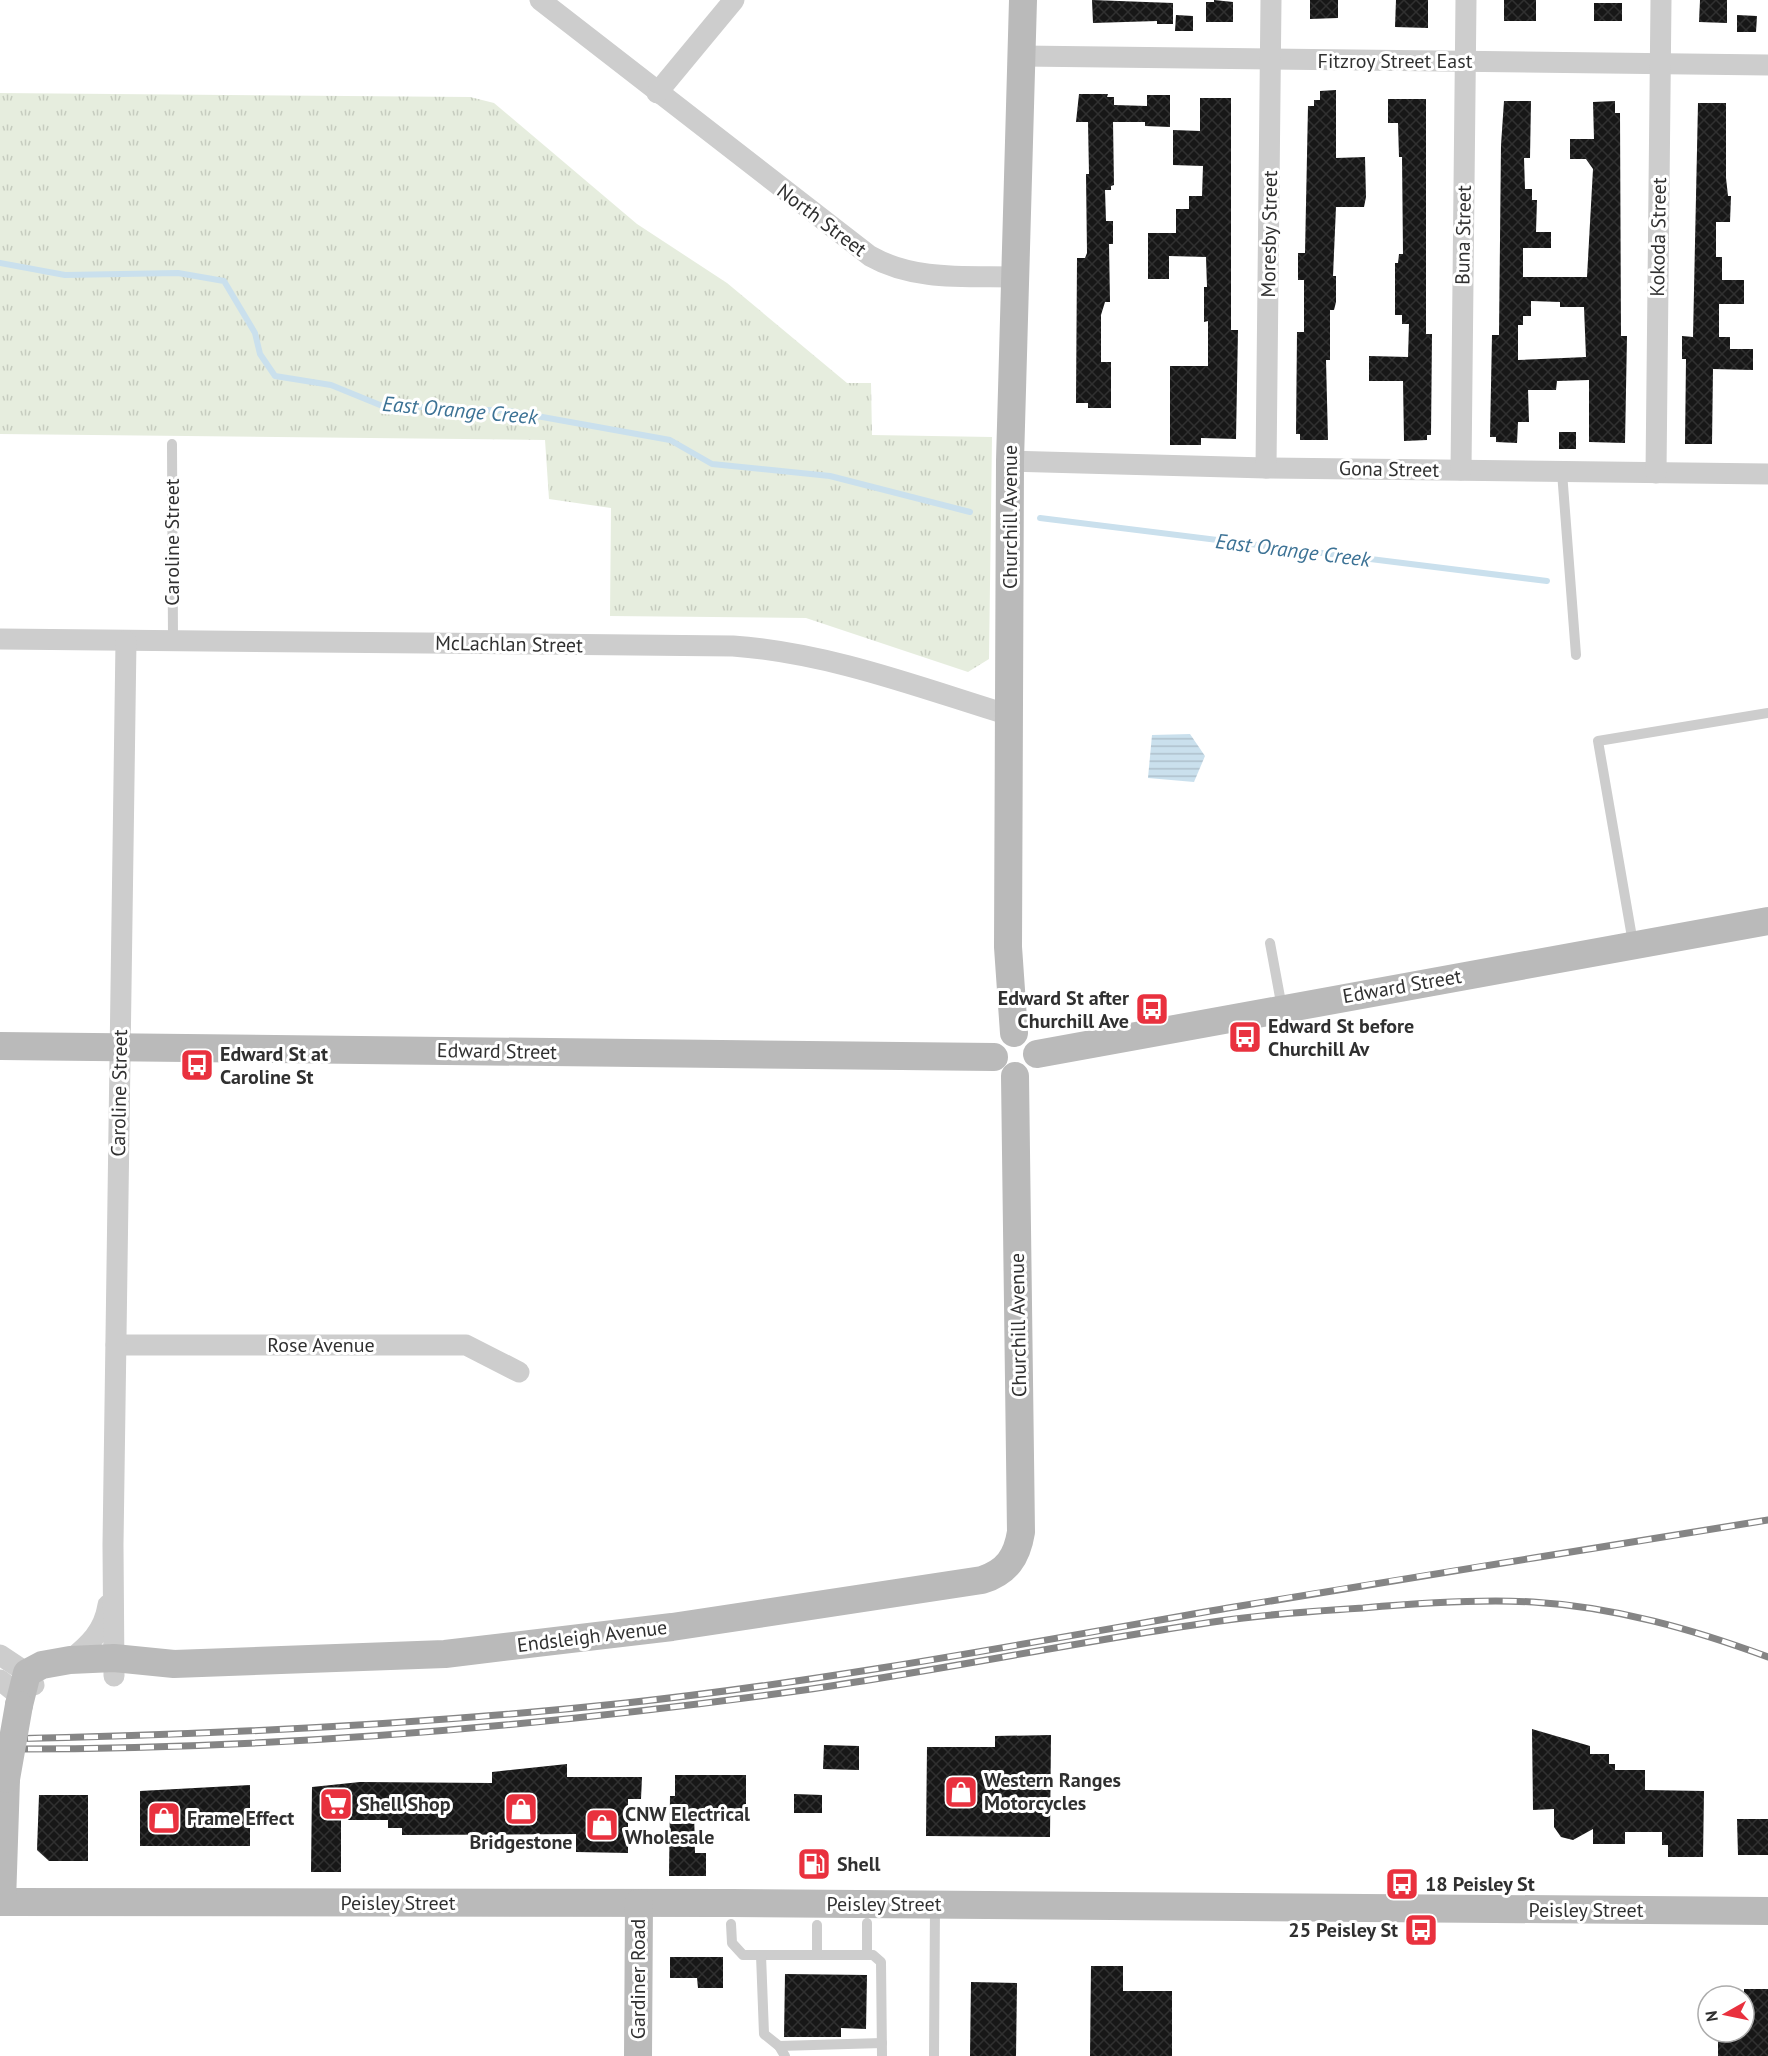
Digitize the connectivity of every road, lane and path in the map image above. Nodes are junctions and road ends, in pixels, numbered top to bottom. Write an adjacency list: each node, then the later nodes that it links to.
1 (540, 0): 12 (street, North Street)
2 (734, 0): 12 (street)
3 (1023, 0): 7 (street, Churchill Avenue)
4 (1271, 0): 8 (street, Moresby Street)
5 (1466, 0): 9 (street, Buna Street)
6 (1661, 0): 10 (street, Kokoda Street)
7 (1022, 56): 8 (street, Fitzroy Street East); 13 (street, Churchill Avenue)
8 (1270, 60): 9 (street, Fitzroy Street East); 16 (street, Moresby Street)
9 (1466, 62): 10 (street, Fitzroy Street East); 17 (street, Buna Street)
10 (1660, 64): 11 (street, Fitzroy Street East); 19 (street, Kokoda Street)
11 (1768, 65)
12 (657, 93): 13 (street, North Street)
13 (1015, 277): 15 (street, Churchill Avenue)
14 (172, 444): 22 (lane, Caroline Street)
15 (1010, 461): 16 (street, Gona Street); 26 (street, Churchill Avenue)
16 (1266, 468): 17 (street, Gona Street)
17 (1461, 470): 18 (street, Gona Street)
18 (1562, 472): 19 (street, Gona Street); 24 (lane)
19 (1656, 473): 20 (street, Gona Street)
20 (1768, 474)
21 (0, 639): 23 (street, McLachlan Street)
22 (173, 640): 23 (street, McLachlan Street); 26 (street, McLachlan Street)
23 (126, 641): 33 (street, Caroline Street)
24 (1576, 655)
25 (1768, 712): 29 (lane)
26 (1009, 715): 31 (street, Churchill Avenue)
27 (1768, 921): 29 (street, Edward Street)
28 (1270, 943): 30 (lane)
29 (1634, 945): 30 (street, Edward Street)
30 (1282, 1009): 34 (street, Edward Street)
31 (1014, 1034): 34 (street); 35 (street)
32 (0, 1046): 33 (street, Edward Street)
33 (120, 1047): 35 (street, Edward Street); 37 (street, Caroline Street)
34 (1037, 1054): 36 (street)
35 (994, 1057): 36 (street)
36 (1015, 1076): 40 (street, Churchill Avenue)
37 (116, 1345): 38 (street, Rose Avenue); 39 (street, Caroline Street)
38 (519, 1372)
39 (113, 1545): 42 (street, Caroline Street); 43 (street, Caroline Street)
40 (1004, 1569): 43 (street, Endsleigh Avenue)
41 (0, 1655): 44 (street)
42 (69, 1660): 43 (street, Endsleigh Avenue); 44 (street, Endsleigh Avenue)
43 (114, 1667): 44 (street, Endsleigh Avenue)
44 (20, 1688): 45 (street, bridge)
45 (1, 1902): 46 (street, Peisley Street)
46 (639, 1903): 47 (street, Peisley Street); 57 (street, Gardiner Road)
47 (935, 1904): 48 (street, Peisley Street); 59 (lane)
48 (1768, 1911)
49 (867, 1923): 54 (lane)
50 (730, 1924): 52 (lane)
51 (816, 1925): 53 (lane)
52 (761, 1955): 53 (lane); 56 (lane)
53 (817, 1955): 54 (lane)
54 (867, 1955): 55 (lane)
55 (882, 2043): 56 (lane); 58 (lane)
56 (782, 2051)
57 (638, 2056)
58 (882, 2056)
59 (934, 2056)

